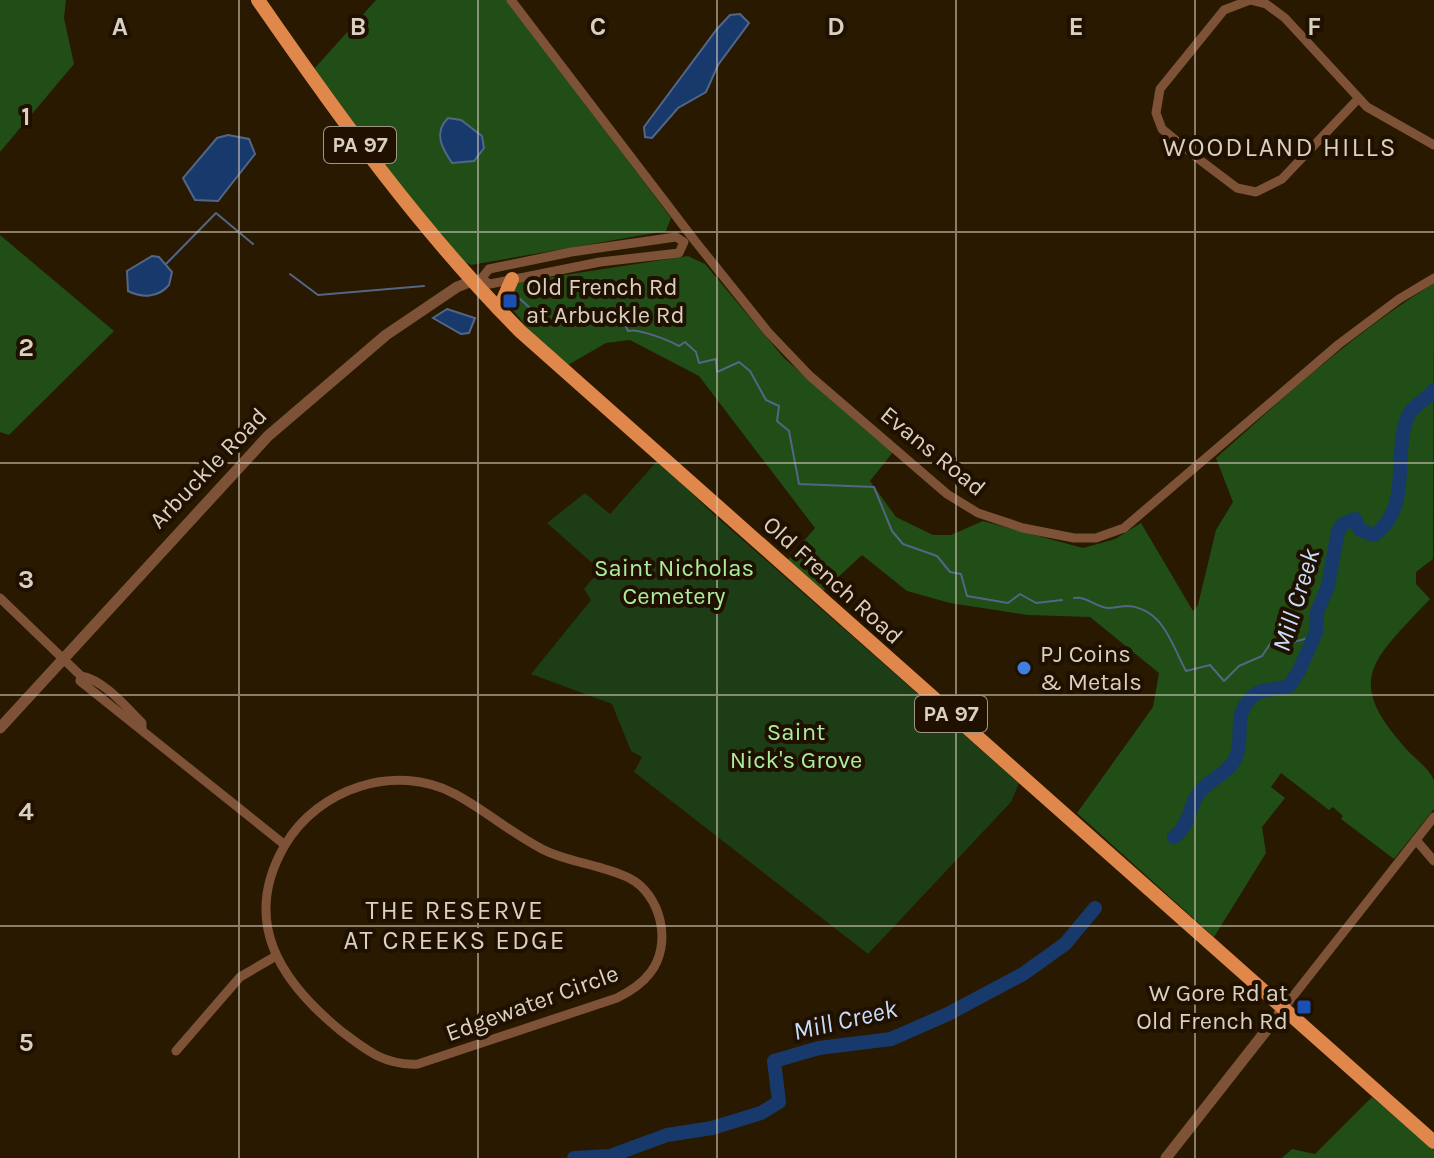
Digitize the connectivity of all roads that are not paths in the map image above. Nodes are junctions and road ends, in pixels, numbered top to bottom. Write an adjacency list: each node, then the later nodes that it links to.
1 (258, 0): 9 (main road, Old French Road / PA 97)
2 (511, 0): 5 (street, Evans Road)
3 (1358, 99): 3 (street); 4 (street)
4 (1434, 145)
5 (695, 241): 6 (street, Arbuckle Road); 7 (street, Evans Road)
6 (684, 242): 8 (street, Arbuckle Road); 9 (street, Arbuckle Road)
7 (1434, 278)
8 (512, 279): 9 (street, Arbuckle Road); 10 (main road)
9 (476, 280): 10 (main road, Old French Road / PA 97); 12 (street, Arbuckle Road)
10 (499, 309): 19 (main road, Old French Road / PA 97)
11 (0, 598): 12 (street)
12 (63, 658): 13 (street, Arbuckle Road); 16 (street)
13 (0, 728)
14 (1434, 817): 15 (street)
15 (1416, 840): 17 (street); 19 (street)
16 (285, 845): 18 (street, Edgewater Circle); 18 (street, Edgewater Circle)
17 (1434, 861)
18 (276, 956): 20 (street)
19 (1283, 1009): 21 (main road, Old French Road / PA 97); 22 (street)
20 (176, 1051)
21 (1434, 1142)
22 (1166, 1158)

